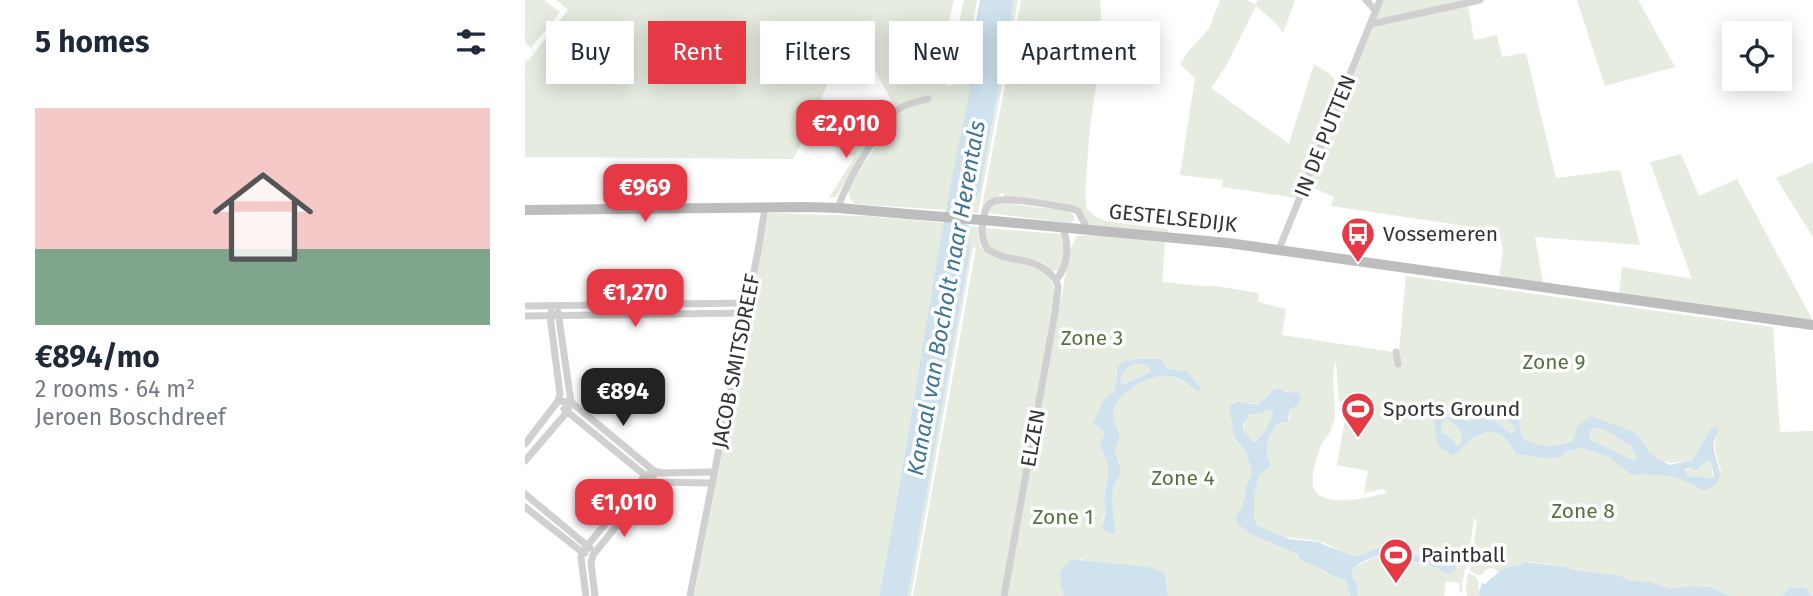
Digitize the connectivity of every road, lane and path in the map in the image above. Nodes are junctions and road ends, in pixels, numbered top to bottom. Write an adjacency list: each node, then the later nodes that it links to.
1 (1366, 0): 4 (street)
2 (1380, 0): 4 (street, IN DE PUTTEN)
3 (1480, 0): 5 (street)
4 (1376, 11): 5 (street, IN DE PUTTEN)
5 (1371, 24): 13 (street, IN DE PUTTEN)
6 (928, 99): 8 (street)
7 (765, 208): 8 (main road, GESTELSEDIJK); 9 (main road, GESTELSEDIJK); 15 (street, JACOB SMITSDREEF)
8 (838, 208): 11 (main road, GESTELSEDIJK, bridge)
9 (525, 210)
10 (1075, 210): 11 (street, ELZEN); 11 (street, ELZEN); 14 (street)
11 (1076, 228): 12 (street, ELZEN); 12 (street, ELZEN); 13 (main road, GESTELSEDIJK)
12 (1067, 247): 14 (street, ELZEN)
13 (1279, 249): 22 (main road, GESTELSEDIJK)
14 (1056, 280): 43 (street, ELZEN)
15 (747, 303): 16 (street); 18 (street, JACOB SMITSDREEF)
16 (555, 305): 17 (street); 20 (street); 21 (street)
17 (525, 306)
18 (745, 313): 21 (street); 31 (street, JACOB SMITSDREEF)
19 (525, 316): 20 (street)
20 (549, 316): 21 (street); 25 (street)
21 (559, 316): 26 (street)
22 (1813, 325)
23 (1396, 352): 24 (street)
24 (1398, 364)
25 (558, 401): 26 (street); 27 (street); 28 (street)
26 (571, 402): 27 (street); 30 (street)
27 (567, 412): 29 (street); 32 (street)
28 (525, 444)
29 (525, 461)
30 (654, 471): 31 (street); 32 (street); 33 (street)
31 (714, 472): 34 (street, JACOB SMITSDREEF)
32 (645, 476): 33 (street); 37 (street)
33 (652, 482): 34 (street); 39 (street)
34 (712, 483): 42 (street, JACOB SMITSDREEF)
35 (525, 494): 37 (street)
36 (525, 507): 38 (street)
37 (588, 545): 38 (street); 39 (street)
38 (582, 552): 39 (street); 40 (street)
39 (593, 555): 41 (street)
40 (586, 596)
41 (595, 596)
42 (690, 596)
43 (1004, 596)

